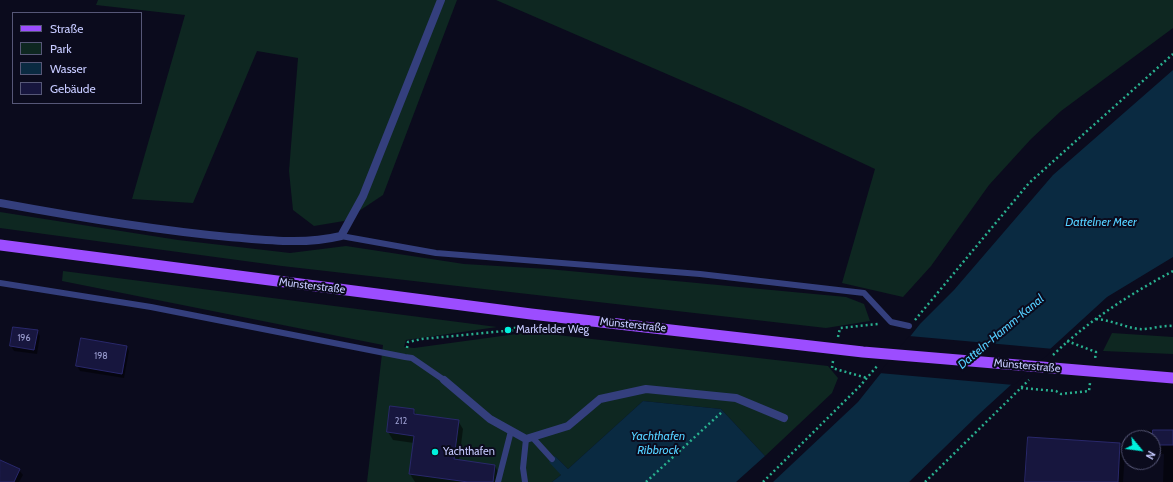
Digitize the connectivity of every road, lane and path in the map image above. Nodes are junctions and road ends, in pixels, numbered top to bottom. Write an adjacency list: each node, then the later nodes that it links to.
1 (441, 0): 4 (street)
2 (1173, 54): 11 (path)
3 (0, 203): 4 (street)
4 (341, 236): 11 (lane)
5 (0, 245): 8 (main road, Münsterstraße)
6 (1173, 271): 9 (path)
7 (0, 283): 15 (lane)
8 (517, 312): 15 (path); 18 (main road, Münsterstraße)
9 (1095, 319): 12 (path); 14 (path)
10 (869, 326): 13 (path)
11 (909, 326)
12 (1173, 326)
13 (840, 328)
14 (1096, 352)
15 (405, 357): 19 (lane)
16 (832, 368): 17 (path)
17 (867, 378)
18 (1173, 378)
19 (444, 380): 24 (street)
20 (860, 386): 30 (path)
21 (1089, 391): 31 (path)
22 (723, 411): 29 (path)
23 (784, 418): 25 (street)
24 (511, 431): 25 (street); 27 (lane)
25 (529, 438): 26 (lane); 28 (lane)
26 (552, 459)
27 (498, 482)
28 (525, 482)
29 (646, 482)
30 (763, 482)
31 (925, 482)

